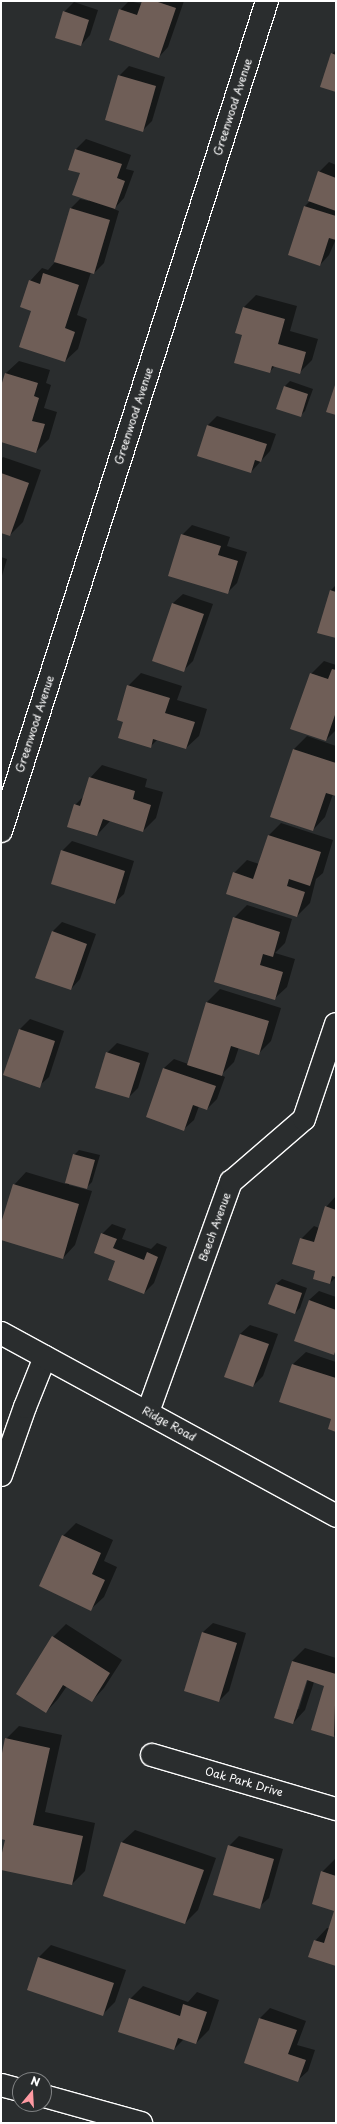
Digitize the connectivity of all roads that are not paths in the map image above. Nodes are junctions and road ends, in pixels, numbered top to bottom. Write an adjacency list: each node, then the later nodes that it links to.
1 (267, 1): 2 (street, Greenwood Avenue)
2 (1, 831)
3 (336, 1024): 6 (street, Beech Avenue)
4 (1, 1333): 5 (street, Ridge Road)
5 (45, 1357): 6 (street, Ridge Road); 7 (street)
6 (148, 1412): 8 (street, Ridge Road)
7 (1, 1475)
8 (336, 1516)
9 (152, 1755): 10 (street, Oak Park Drive)
10 (336, 1809)
11 (1, 2085): 12 (street)
12 (12, 2088)
13 (52, 2098): 14 (street)
14 (141, 2123)

